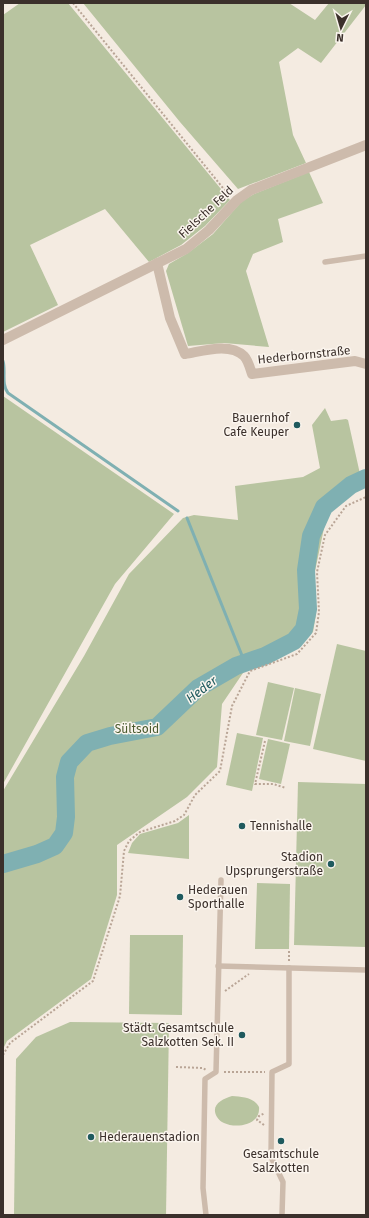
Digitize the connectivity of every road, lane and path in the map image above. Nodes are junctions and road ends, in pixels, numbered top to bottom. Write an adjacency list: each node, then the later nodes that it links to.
1 (73, 3): 3 (path)
2 (366, 145): 3 (street, Fielsche Feld)
3 (237, 200): 6 (street, Fielsche Feld)
4 (366, 256): 5 (lane)
5 (325, 262)
6 (156, 264): 7 (street, Fielsche Feld); 8 (street, Hederbornstraße)
7 (3, 340)
8 (366, 364)
9 (366, 497): 19 (path)
10 (265, 741): 11 (path)
11 (286, 788)
12 (221, 880): 14 (lane)
13 (289, 950): 16 (path)
14 (218, 966): 15 (lane); 18 (lane)
15 (249, 967): 16 (lane); 18 (path)
16 (289, 968): 17 (lane); 21 (lane)
17 (366, 970)
18 (217, 998): 22 (lane)
19 (3, 1055)
20 (176, 1067): 22 (path)
21 (272, 1072): 22 (path); 24 (lane)
22 (214, 1074): 23 (lane)
23 (206, 1215)
24 (282, 1215)

